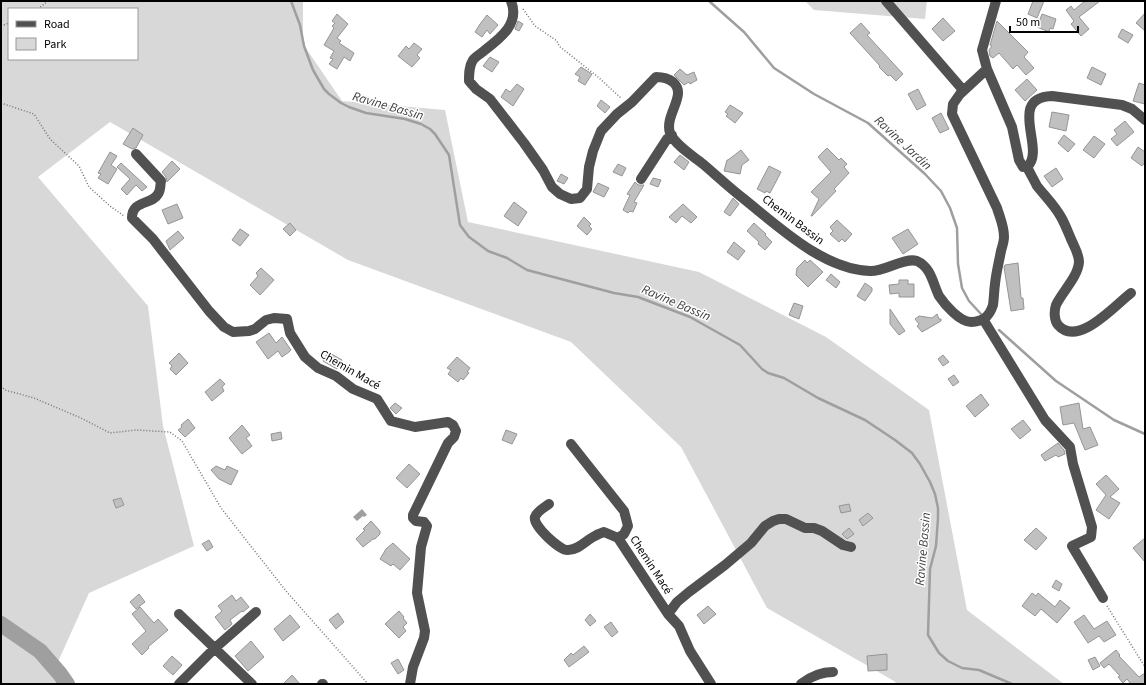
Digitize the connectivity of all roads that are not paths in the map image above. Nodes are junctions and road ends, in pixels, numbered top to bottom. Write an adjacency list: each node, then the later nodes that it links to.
1 (886, 1): 5 (street)
2 (996, 1): 4 (street)
3 (511, 3): 7 (street)
4 (986, 69): 5 (street); 9 (street)
5 (963, 90): 12 (street)
6 (1145, 120): 9 (street)
7 (672, 135): 10 (street); 12 (street, Chemin Bassin)
8 (136, 154): 25 (street, Chemin Macé)
9 (1027, 167): 11 (street)
10 (641, 179)
11 (1131, 293)
12 (983, 319): 17 (street)
13 (572, 444): 15 (street, Chemin Macé)
14 (549, 504): 15 (street)
15 (618, 538): 20 (street, Chemin Macé)
16 (851, 547): 20 (street)
17 (1103, 598)
18 (256, 612): 21 (street)
19 (179, 614): 21 (street)
20 (668, 614): 26 (street, Chemin Macé)
21 (215, 648): 23 (street); 24 (street)
22 (833, 672): 27 (street)
23 (179, 684)
24 (252, 684)
25 (410, 684)
26 (711, 684)
27 (801, 684)

